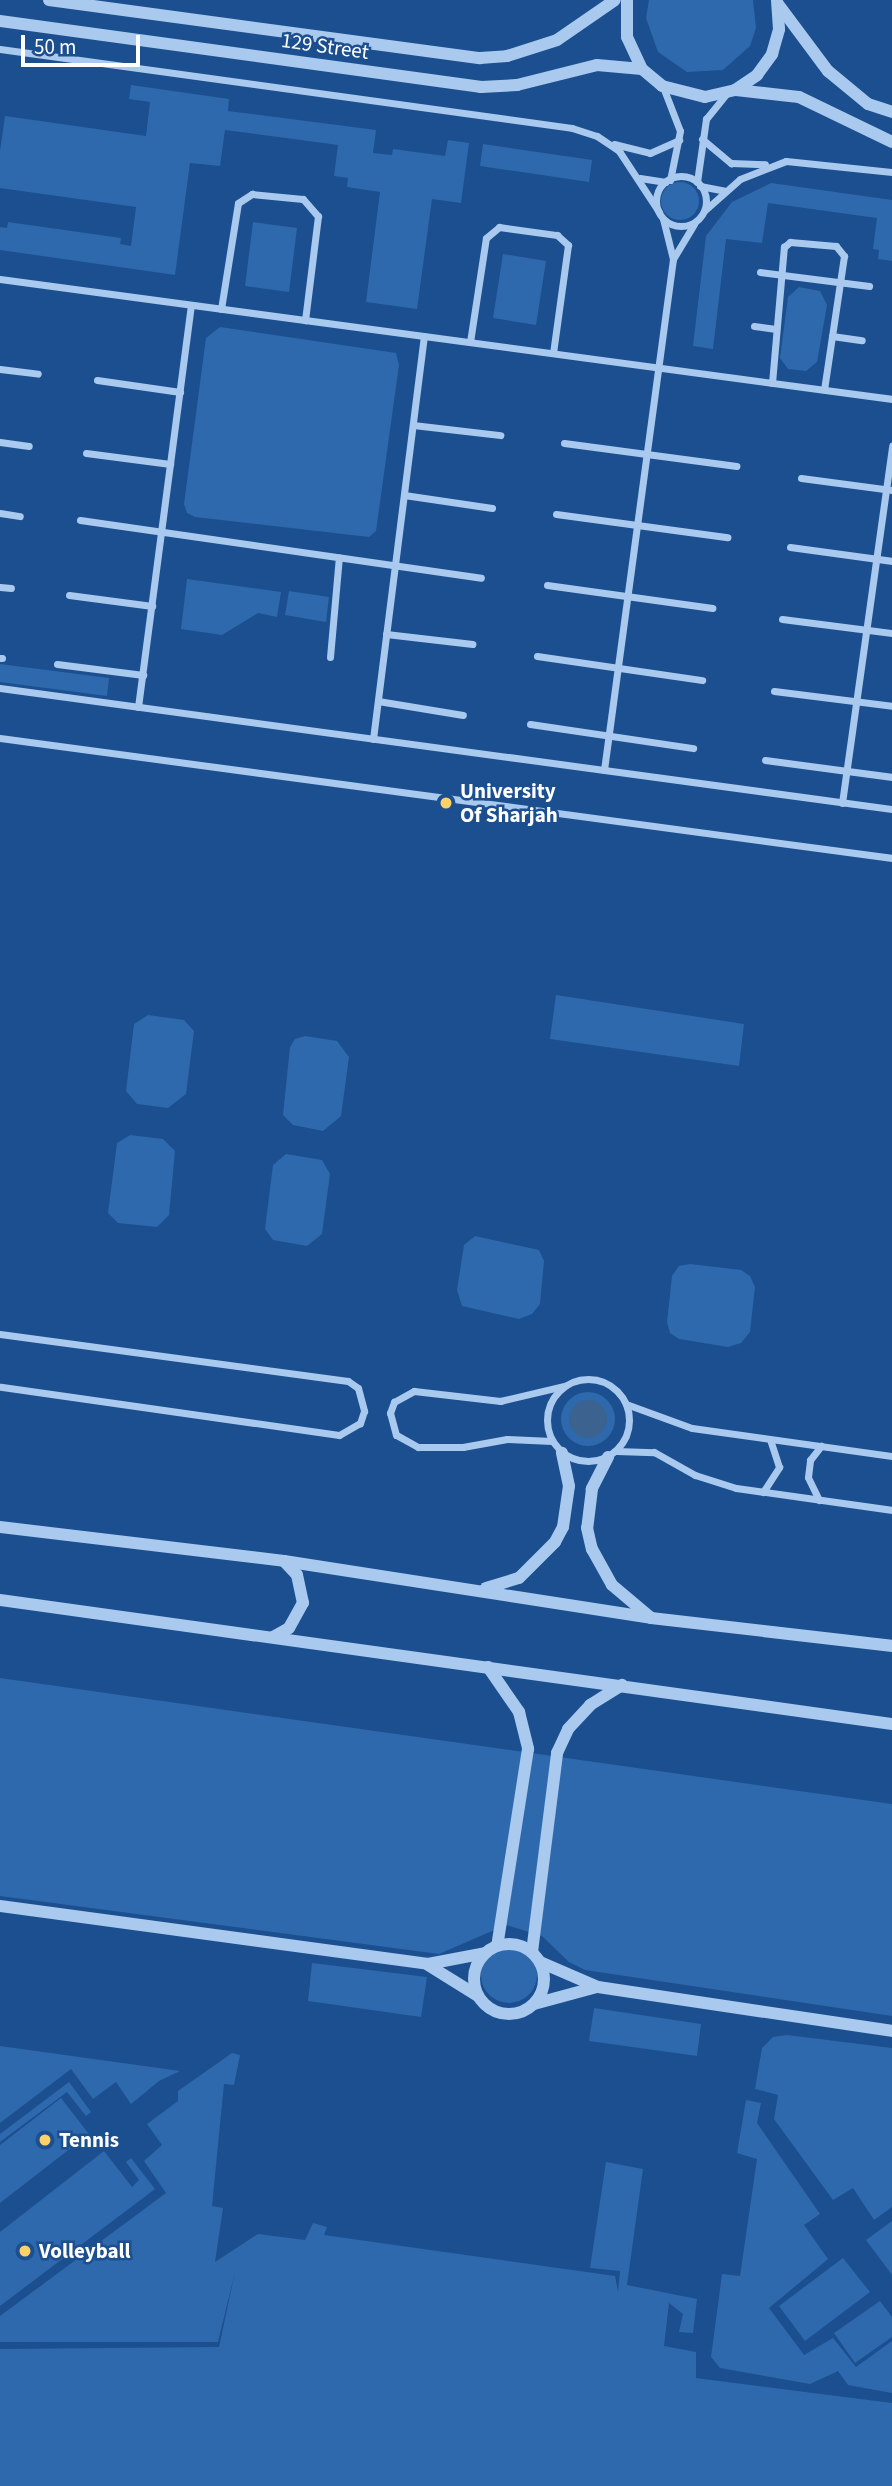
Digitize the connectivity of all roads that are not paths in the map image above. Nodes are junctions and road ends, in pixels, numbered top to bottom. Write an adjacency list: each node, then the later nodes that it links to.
1 (49, 0): 2 (street, 129 Street)
2 (615, 0)
3 (628, 0): 7 (street)
4 (777, 2): 9 (street); 10 (street)
5 (0, 20): 7 (street, 129 Street)
6 (0, 49): 12 (street)
7 (642, 69): 8 (street)
8 (663, 86): 9 (street); 13 (street)
9 (731, 92): 11 (street); 14 (street)
10 (892, 112)
11 (702, 139): 15 (street); 19 (street)
12 (606, 140): 13 (street); 17 (street)
13 (679, 140): 18 (street)
14 (892, 142)
15 (773, 164): 16 (street); 20 (street)
16 (892, 172)
17 (639, 178): 18 (street); 22 (street)
18 (668, 181): 19 (street); 22 (street)
19 (699, 184): 20 (street); 21 (street)
20 (726, 191): 21 (street)
21 (704, 211): 23 (street)
22 (661, 215): 23 (street); 24 (street)
23 (695, 222): 24 (street)
24 (673, 259): 40 (street)
25 (760, 272): 26 (street)
26 (781, 275): 28 (street); 28 (street); 34 (street)
27 (0, 279): 30 (street)
28 (840, 282): 29 (street); 36 (street)
29 (869, 286)
30 (191, 305): 31 (street); 46 (street)
31 (221, 309): 32 (street); 32 (street)
32 (305, 320): 35 (street)
33 (754, 326): 34 (street)
34 (776, 329): 44 (street)
35 (424, 336): 38 (street); 48 (street)
36 (832, 337): 37 (street); 45 (street)
37 (862, 340)
38 (470, 342): 39 (street); 39 (street)
39 (553, 354): 40 (street)
40 (658, 368): 44 (street); 55 (street)
41 (0, 369): 42 (street)
42 (38, 374)
43 (97, 380): 46 (street)
44 (772, 383): 45 (street)
45 (824, 390): 47 (street)
46 (180, 391): 56 (street)
47 (892, 399)
48 (413, 425): 49 (street); 60 (street)
49 (500, 435)
50 (0, 442): 53 (street)
51 (565, 443): 55 (street)
52 (892, 445): 59 (street)
53 (29, 446)
54 (86, 453): 56 (street)
55 (646, 454): 57 (street); 66 (street)
56 (170, 464): 67 (street)
57 (736, 466)
58 (802, 478): 59 (street)
59 (889, 490): 71 (street)
60 (404, 495): 61 (street); 73 (street)
61 (492, 508)
62 (0, 513): 64 (street)
63 (556, 514): 66 (street)
64 (20, 516)
65 (80, 520): 67 (street)
66 (637, 525): 68 (street); 79 (street)
67 (161, 532): 70 (street); 80 (street)
68 (727, 537)
69 (790, 547): 71 (street)
70 (339, 557): 73 (street); 88 (street)
71 (876, 558): 72 (street); 83 (street)
72 (892, 561)
73 (395, 565): 74 (street); 85 (street)
74 (481, 578)
75 (547, 585): 79 (street)
76 (0, 587): 77 (street)
77 (10, 588)
78 (69, 595): 80 (street)
79 (627, 596): 81 (street); 90 (street)
80 (152, 606): 91 (street)
81 (712, 608)
82 (782, 619): 83 (street)
83 (866, 630): 84 (street); 96 (street)
84 (892, 633)
85 (386, 634): 86 (street); 95 (street)
86 (472, 644)
87 (537, 656): 90 (street)
88 (330, 657)
89 (57, 664): 91 (street)
90 (618, 668): 92 (street); 101 (street)
91 (143, 675): 98 (street)
92 (702, 680)
93 (0, 688): 98 (street)
94 (774, 691): 96 (street)
95 (378, 701): 99 (street); 103 (street)
96 (856, 702): 97 (street); 107 (street)
97 (892, 706)
98 (138, 707): 103 (street)
99 (463, 715)
100 (530, 724): 101 (street)
101 (608, 736): 104 (street); 106 (street)
102 (0, 738): 111 (street)
103 (373, 739): 106 (street)
104 (693, 748)
105 (765, 760): 107 (street)
106 (604, 770): 109 (street)
107 (846, 771): 108 (street); 109 (street)
108 (892, 777)
109 (842, 803): 110 (street)
110 (892, 810)
111 (892, 858)
112 (0, 1334): 114 (street)
113 (564, 1386): 115 (street); 117 (street); 117 (street)
114 (0, 1387)
115 (626, 1404): 116 (street); 120 (street)
116 (770, 1439): 118 (street); 122 (street)
117 (552, 1441): 119 (street)
118 (821, 1446): 121 (street); 123 (street)
119 (562, 1453): 120 (street); 126 (street)
120 (612, 1454): 122 (street); 127 (street)
121 (892, 1456)
122 (763, 1492): 123 (street)
123 (818, 1500): 124 (street)
124 (892, 1510)
125 (0, 1527): 128 (street)
126 (563, 1527): 127 (street); 129 (street)
127 (587, 1528): 131 (street)
128 (284, 1561): 129 (street); 132 (street)
129 (474, 1590): 131 (street)
130 (0, 1600): 132 (street)
131 (652, 1618): 133 (street)
132 (272, 1637): 134 (street)
133 (892, 1646)
134 (488, 1667): 135 (street); 137 (street)
135 (622, 1685): 136 (street); 138 (street)
136 (892, 1724)
137 (526, 1771): 138 (street); 140 (street)
138 (552, 1775): 142 (street)
139 (0, 1906): 143 (street)
140 (497, 1946): 141 (street); 142 (street)
141 (485, 1953): 143 (street); 145 (street)
142 (536, 1957): 144 (street); 146 (street)
143 (428, 1964): 145 (street)
144 (598, 1987): 146 (street); 147 (street)
145 (478, 1996): 146 (street)
146 (534, 2004)
147 (892, 2031)

